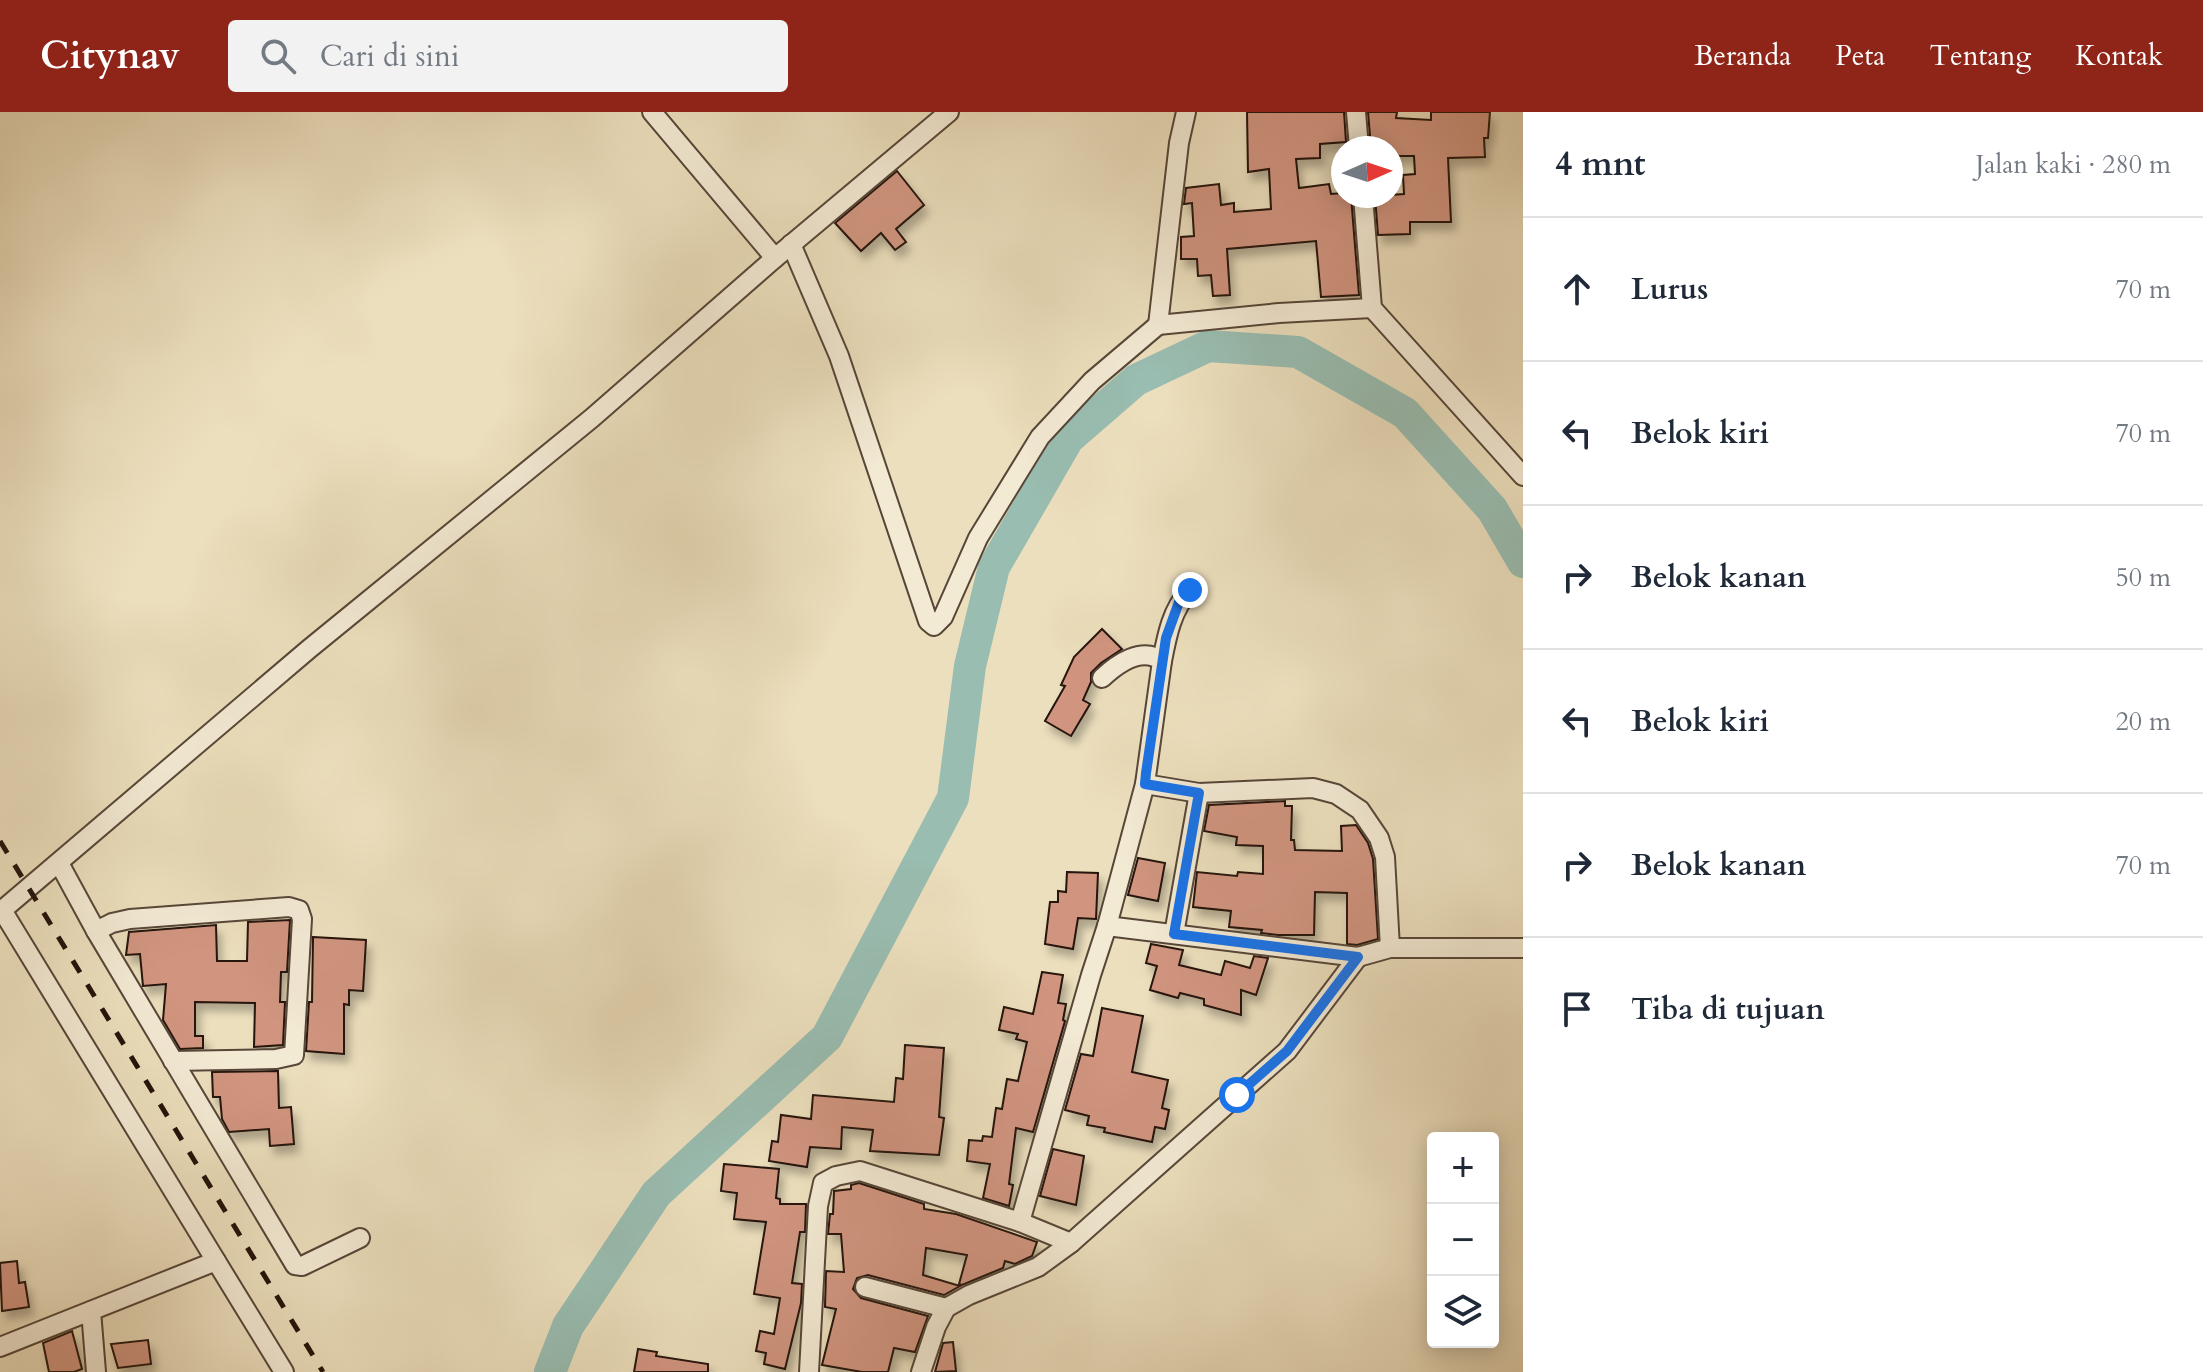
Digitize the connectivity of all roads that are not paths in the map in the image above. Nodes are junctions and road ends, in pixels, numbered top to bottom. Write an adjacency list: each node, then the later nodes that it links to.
1 (652, 112): 8 (street)
2 (949, 112): 7 (street)
3 (1186, 112): 10 (street)
4 (1356, 112): 5 (street)
5 (1358, 136)
6 (1364, 208): 9 (street)
7 (791, 244): 8 (street); 10 (street)
8 (775, 258): 17 (street)
9 (1372, 308): 10 (street); 11 (street)
10 (1158, 325)
11 (1523, 476)
12 (1190, 590): 13 (street)
13 (1162, 661): 14 (street); 15 (street)
14 (1102, 678)
15 (1145, 784): 16 (street); 19 (street)
16 (1199, 793): 21 (street); 22 (street)
17 (59, 863): 18 (street); 20 (street)
18 (1, 911): 29 (street)
19 (1107, 926): 21 (street); 26 (street)
20 (96, 931): 25 (street); 25 (street)
21 (1174, 934): 24 (street)
22 (1390, 948): 23 (street); 24 (street)
23 (1523, 948)
24 (1358, 957): 28 (street)
25 (173, 1061): 27 (street)
26 (1020, 1222): 28 (street); 36 (street)
27 (360, 1238)
28 (1071, 1243): 31 (street)
29 (216, 1261): 32 (street); 35 (street)
30 (865, 1287): 31 (street)
31 (946, 1308): 37 (street)
32 (91, 1311): 33 (street); 34 (street)
33 (0, 1347)
34 (96, 1372)
35 (284, 1372)
36 (809, 1372)
37 (921, 1372)

